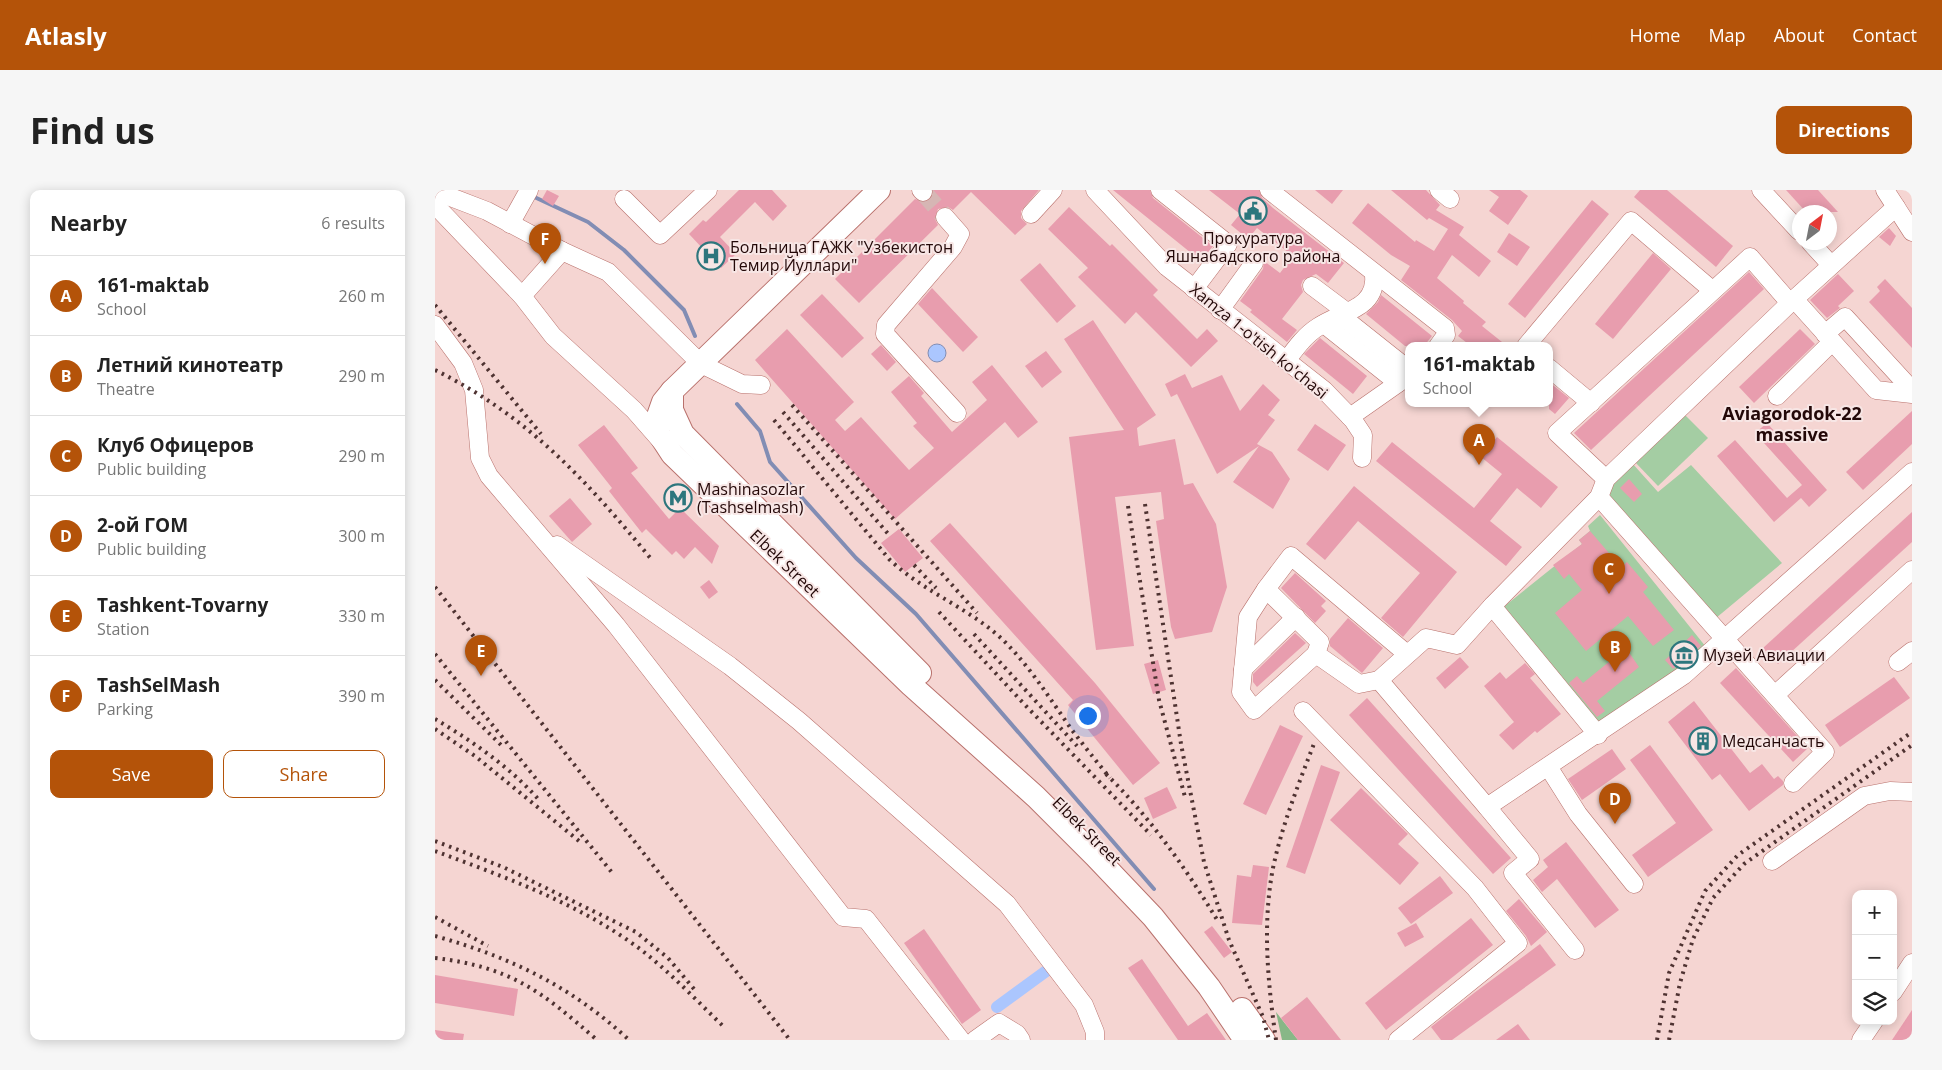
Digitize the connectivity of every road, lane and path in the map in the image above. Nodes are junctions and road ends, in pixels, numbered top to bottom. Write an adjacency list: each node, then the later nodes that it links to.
1 (529, 190): 17 (street)
2 (707, 190): 11 (street)
3 (879, 190): 37 (main road)
4 (1053, 190): 14 (street)
5 (1095, 190): 25 (street, Xamza 1-o'tish ko'chasi)
6 (1160, 190): 25 (street)
7 (1269, 190): 23 (street)
8 (1761, 190): 16 (street)
9 (1885, 190): 13 (street)
10 (435, 191): 17 (street)
11 (623, 199)
12 (435, 205): 27 (street)
13 (1896, 207): 18 (street); 22 (street)
14 (1031, 214)
15 (945, 217): 47 (street)
16 (1792, 223)
17 (510, 224): 20 (street)
18 (1911, 227)
19 (1817, 250): 22 (street)
20 (563, 251): 27 (street); 37 (street)
21 (1254, 263): 29 (street)
22 (1831, 265): 28 (street)
23 (1374, 273): 30 (street); 34 (street)
24 (1312, 286): 30 (street)
25 (1194, 289): 29 (street, Xamza 1-o'tish ko'chasi)
26 (1713, 290): 28 (street); 35 (street); 45 (street)
27 (522, 296): 46 (street)
28 (1792, 302): 33 (street); 53 (street)
29 (1220, 310): 36 (street, Xamza 1-o'tish ko'chasi)
30 (1345, 314): 31 (street); 39 (street)
31 (1324, 324): 36 (street); 39 (street)
32 (435, 325): 55 (street)
33 (1829, 338): 41 (street); 43 (street); 44 (street)
34 (1441, 342)
35 (1529, 342)
36 (1286, 361): 48 (street, Xamza 1-o'tish ko'chasi)
37 (701, 364): 40 (street); 42 (main road)
38 (1553, 371): 45 (street)
39 (1405, 376): 48 (street)
40 (761, 385)
41 (1912, 390)
42 (672, 392): 46 (street); 49 (main road); 50 (main road, Elbek Street)
43 (1912, 394)
44 (1777, 396)
45 (1591, 403): 53 (street)
46 (634, 410): 49 (street); 50 (street)
47 (957, 413)
48 (1350, 417): 51 (street, Xamza 1-o'tish ko'chasi)
49 (657, 424): 50 (main road, Elbek Street)
50 (680, 446): 84 (main road, Elbek Street); 85 (main road, Elbek Street)
51 (1362, 458)
52 (1912, 472): 60 (street)
53 (1605, 478): 54 (street)
54 (1599, 497): 58 (street); 60 (street)
55 (527, 522): 80 (street); 83 (street)
56 (1909, 579): 67 (street)
57 (1266, 589): 59 (street); 63 (street); 65 (street)
58 (1492, 606): 63 (street); 69 (street)
59 (1296, 617): 62 (street); 65 (street)
60 (1726, 639): 67 (street); 69 (street)
61 (1912, 651): 64 (street)
62 (1316, 654): 65 (street); 66 (street)
63 (1407, 654): 66 (street)
64 (1897, 662)
65 (1243, 669)
66 (1379, 680): 73 (street)
67 (1776, 694): 71 (street)
68 (1303, 711): 86 (street)
69 (1598, 735): 70 (street)
70 (1549, 768): 73 (street); 75 (street)
71 (1793, 782)
72 (1912, 792): 74 (street)
73 (1487, 807): 76 (street)
74 (1772, 861)
75 (1634, 884)
76 (1575, 950)
77 (1912, 963): 78 (street)
78 (1897, 986)
79 (1871, 1025): 87 (street)
80 (961, 1040)
81 (975, 1040): 82 (street)
82 (1021, 1040)
83 (1095, 1040)
84 (1245, 1040)
85 (1264, 1040)
86 (1398, 1040)
87 (1861, 1040)

